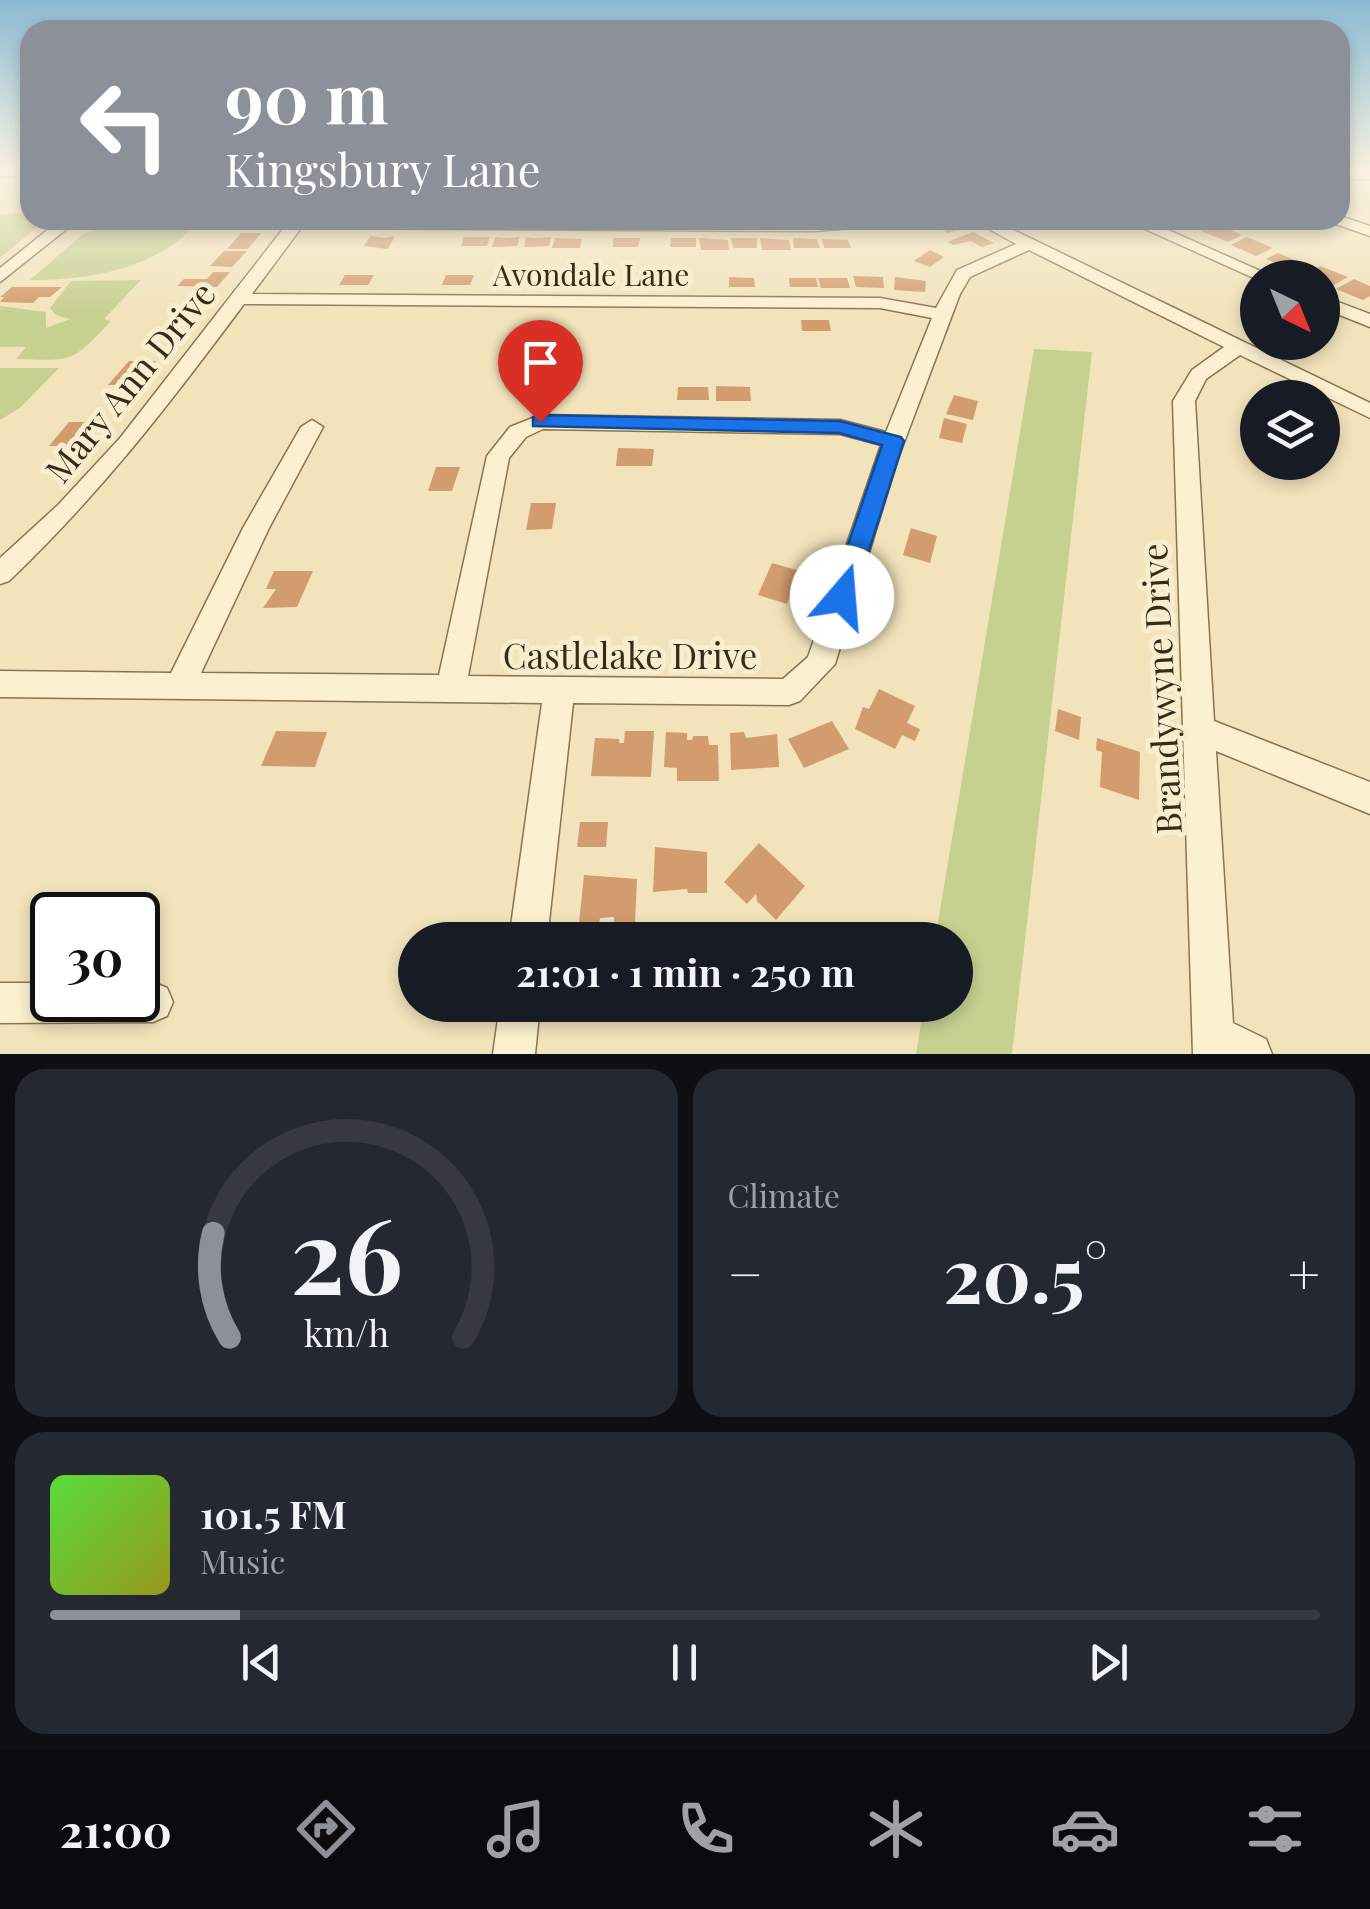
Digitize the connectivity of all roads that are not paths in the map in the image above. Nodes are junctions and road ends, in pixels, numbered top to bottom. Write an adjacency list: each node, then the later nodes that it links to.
1 (58, 230): 7 (street)
2 (291, 230): 8 (street, Mary Ann Drive)
3 (1001, 230): 5 (street)
4 (1157, 230): 6 (street)
5 (1029, 244): 10 (street, Castlelake Drive); 12 (street)
6 (1240, 266)
7 (0, 277)
8 (237, 299): 10 (street, Avondale Lane); 16 (street, Mary Ann Drive)
9 (1340, 308): 11 (street)
10 (943, 315): 15 (street, Castlelake Drive)
11 (1370, 321)
12 (1239, 347): 13 (street); 21 (street, Brandywyne Drive)
13 (1370, 411)
14 (312, 427): 18 (street)
15 (894, 441): 19 (street); 20 (street, Castlelake Drive)
16 (0, 574)
17 (0, 684): 18 (street, Castlelake Drive)
18 (180, 686): 19 (street, Castlelake Drive)
19 (450, 690): 20 (street, Castlelake Drive)
20 (559, 691): 23 (street)
21 (1199, 729): 22 (street); 27 (street, Brandywyne Drive)
22 (1370, 798)
23 (530, 922)
24 (0, 1003): 25 (street)
25 (30, 1003)
26 (518, 1022): 28 (street)
27 (1214, 1044): 29 (street)
28 (514, 1054)
29 (1251, 1054)

